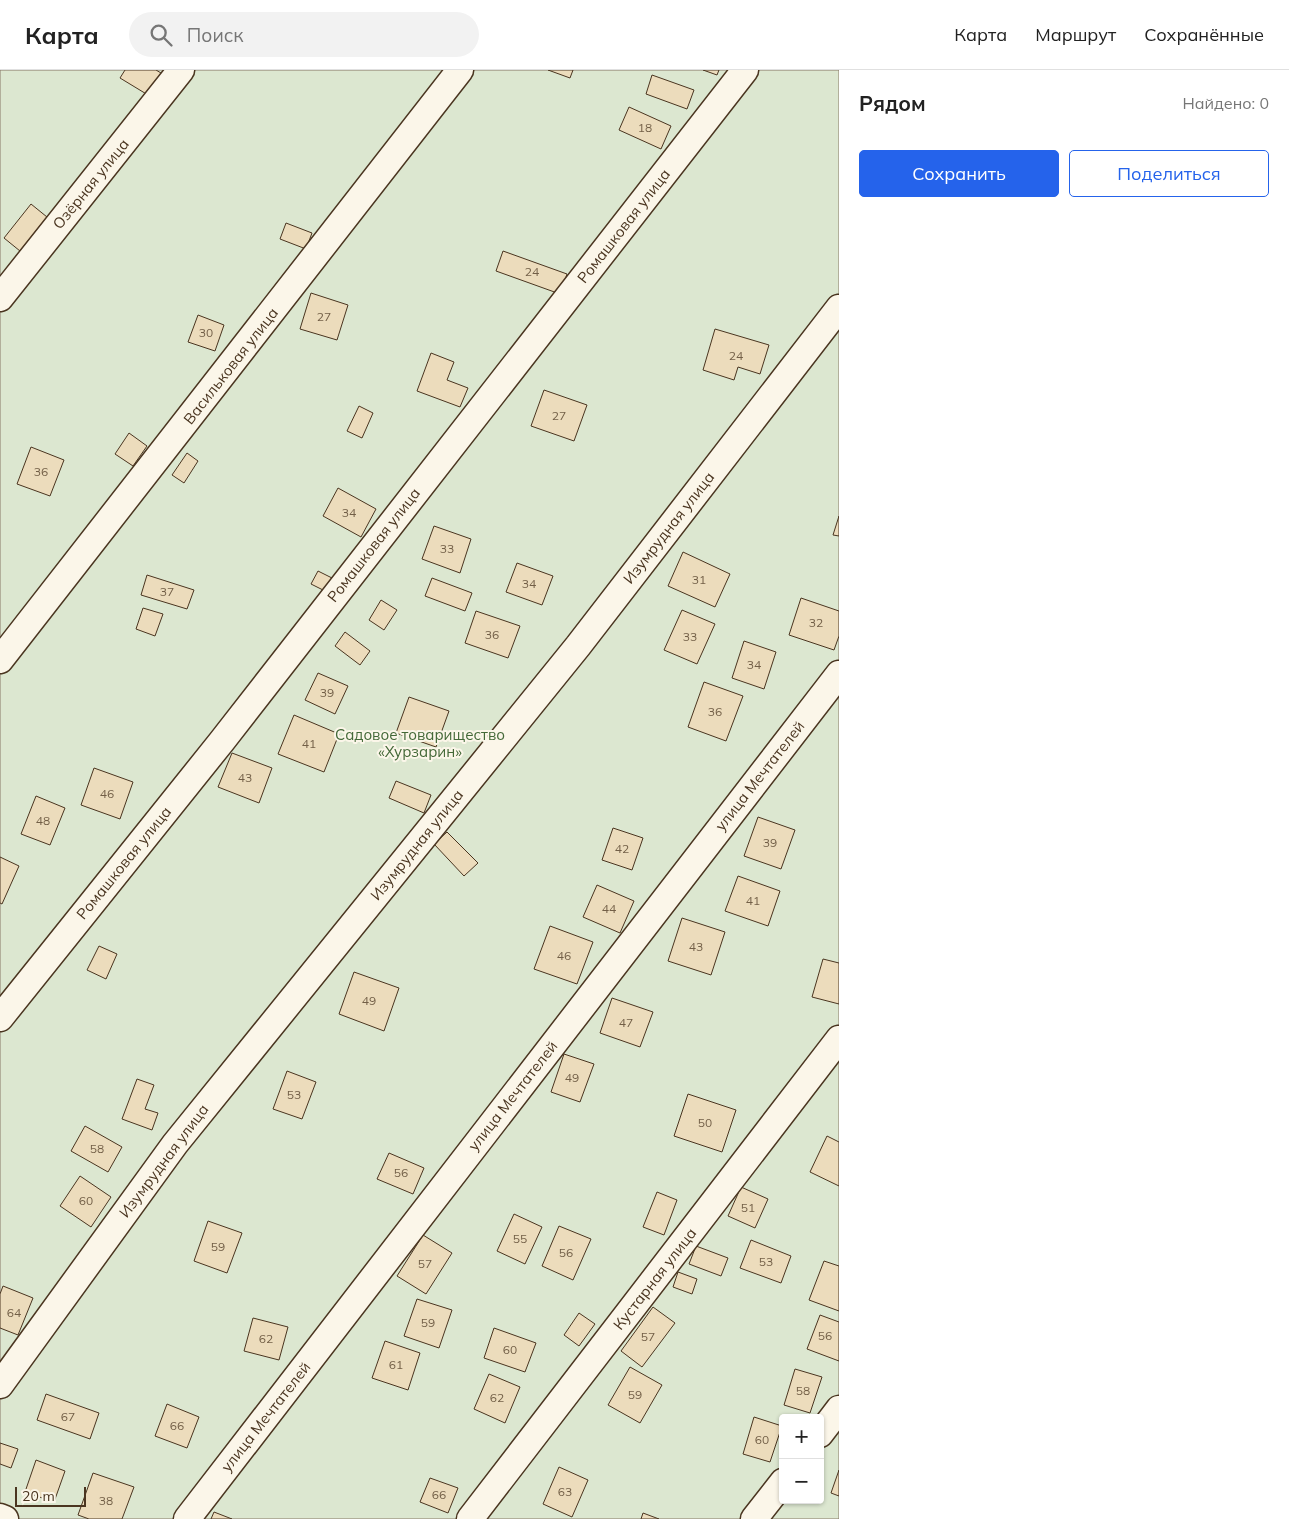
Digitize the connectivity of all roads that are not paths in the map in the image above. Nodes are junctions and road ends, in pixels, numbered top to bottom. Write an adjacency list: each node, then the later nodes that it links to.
1 (182, 70): 4 (street, Озёрная улица)
2 (460, 70): 6 (street, Васильковая улица)
3 (745, 70): 8 (street, Ромашковая улица)
4 (0, 298)
5 (839, 308): 10 (street, Изумрудная улица)
6 (0, 660)
7 (839, 674): 16 (street, улица Мечтателей)
8 (0, 1018)
9 (839, 1039): 17 (street, Кустарная улица)
10 (0, 1385)
11 (839, 1410): 12 (street)
12 (824, 1429)
13 (779, 1487): 18 (street)
14 (0, 1517): 15 (street)
15 (5, 1519)
16 (187, 1519)
17 (470, 1519)
18 (754, 1519)

